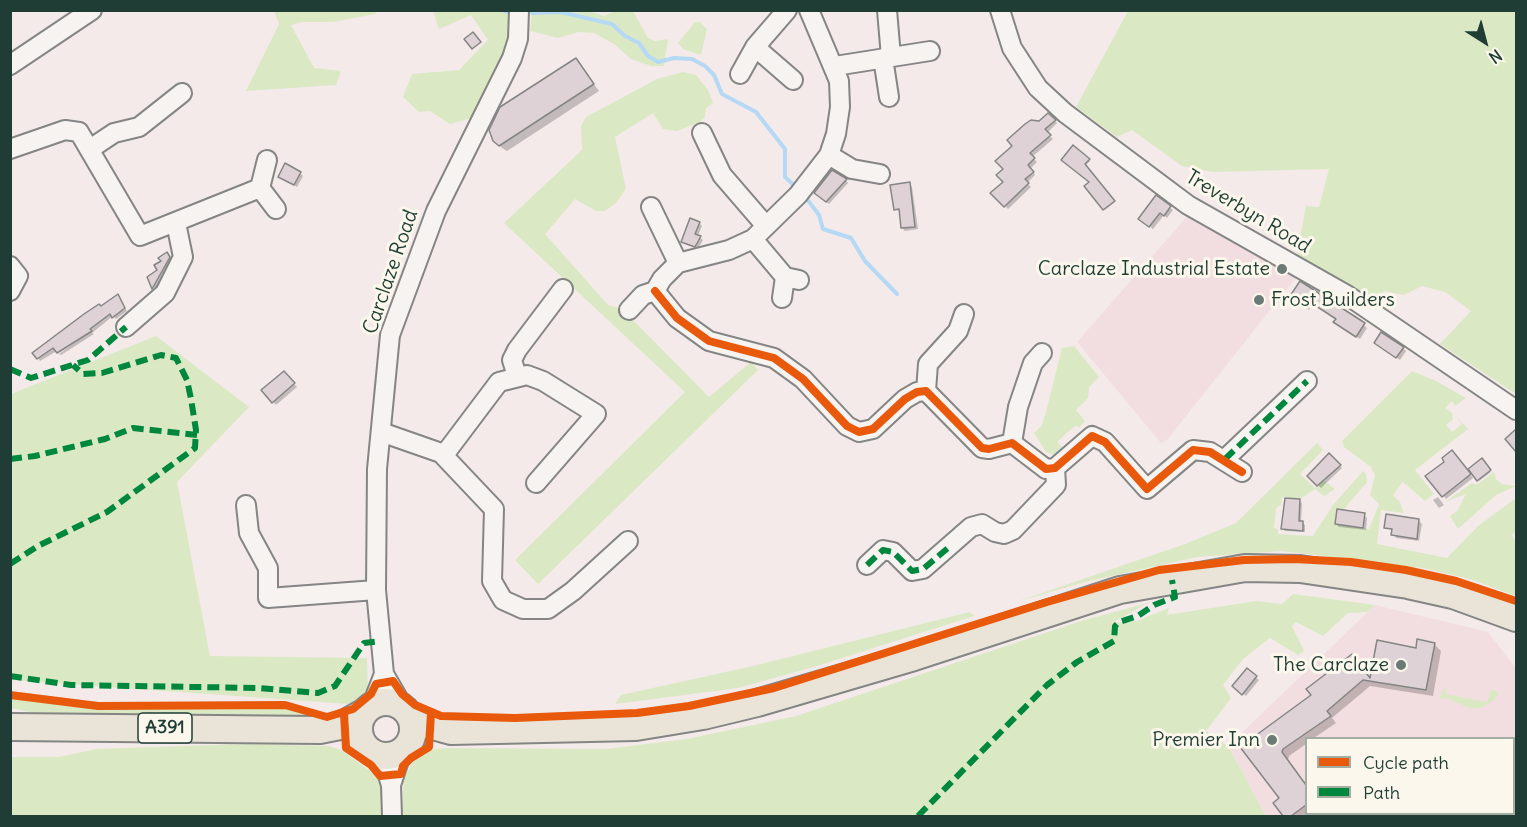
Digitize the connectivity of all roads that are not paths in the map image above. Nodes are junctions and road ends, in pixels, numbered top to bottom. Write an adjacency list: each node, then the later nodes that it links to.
1 (92, 10): 10 (street)
2 (519, 10): 41 (street, Carclaze Road)
3 (787, 10): 7 (street)
4 (809, 10): 11 (street)
5 (887, 10): 9 (street)
6 (1000, 10): 40 (street, Treverbyn Road)
7 (755, 47): 12 (street); 13 (street)
8 (930, 51): 9 (street)
9 (887, 57): 11 (street); 15 (street)
10 (10, 64)
11 (835, 66): 19 (street)
12 (740, 74)
13 (785, 81)
14 (182, 93): 18 (street)
15 (889, 97)
16 (702, 133): 26 (street)
17 (10, 149): 18 (street)
18 (90, 149): 25 (street)
19 (829, 155): 21 (street); 26 (street)
20 (267, 160): 22 (street)
21 (880, 174)
22 (260, 188): 24 (street); 25 (street)
23 (651, 207): 27 (street)
24 (276, 209)
25 (176, 223): 35 (street)
26 (759, 232): 27 (street); 32 (street)
27 (678, 263): 31 (street)
28 (10, 266): 30 (street)
29 (563, 289): 37 (street)
30 (10, 291)
31 (655, 291): 33 (street); 39 (street)
32 (782, 298)
33 (629, 310)
34 (964, 314): 39 (street)
35 (126, 327)
36 (1042, 353): 42 (street)
37 (517, 376): 43 (street); 47 (street)
38 (1307, 381): 44 (street)
39 (926, 391): 42 (street)
40 (1516, 410)
41 (381, 432): 43 (street); 51 (street, Carclaze Road)
42 (1012, 443): 45 (street)
43 (444, 455): 49 (street)
44 (1225, 459): 45 (street); 46 (street)
45 (1055, 468): 50 (street)
46 (1242, 472)
47 (536, 483)
48 (246, 505): 51 (street)
49 (628, 541)
50 (867, 565)
51 (376, 590): 53 (street, Carclaze Road)
52 (1516, 618): 58 (highway)
53 (384, 674): 54 (street, Carclaze Road); 55 (street, Carclaze Road)
54 (368, 709): 55 (highway); 57 (highway, A391); 60 (highway)
55 (406, 711): 58 (highway); 59 (highway)
56 (10, 727): 57 (highway, A391)
57 (320, 730): 60 (highway, A391)
58 (451, 731): 59 (highway)
59 (405, 748): 60 (highway); 61 (street)
60 (371, 751): 61 (street)
61 (391, 785): 62 (street)
62 (392, 816)

